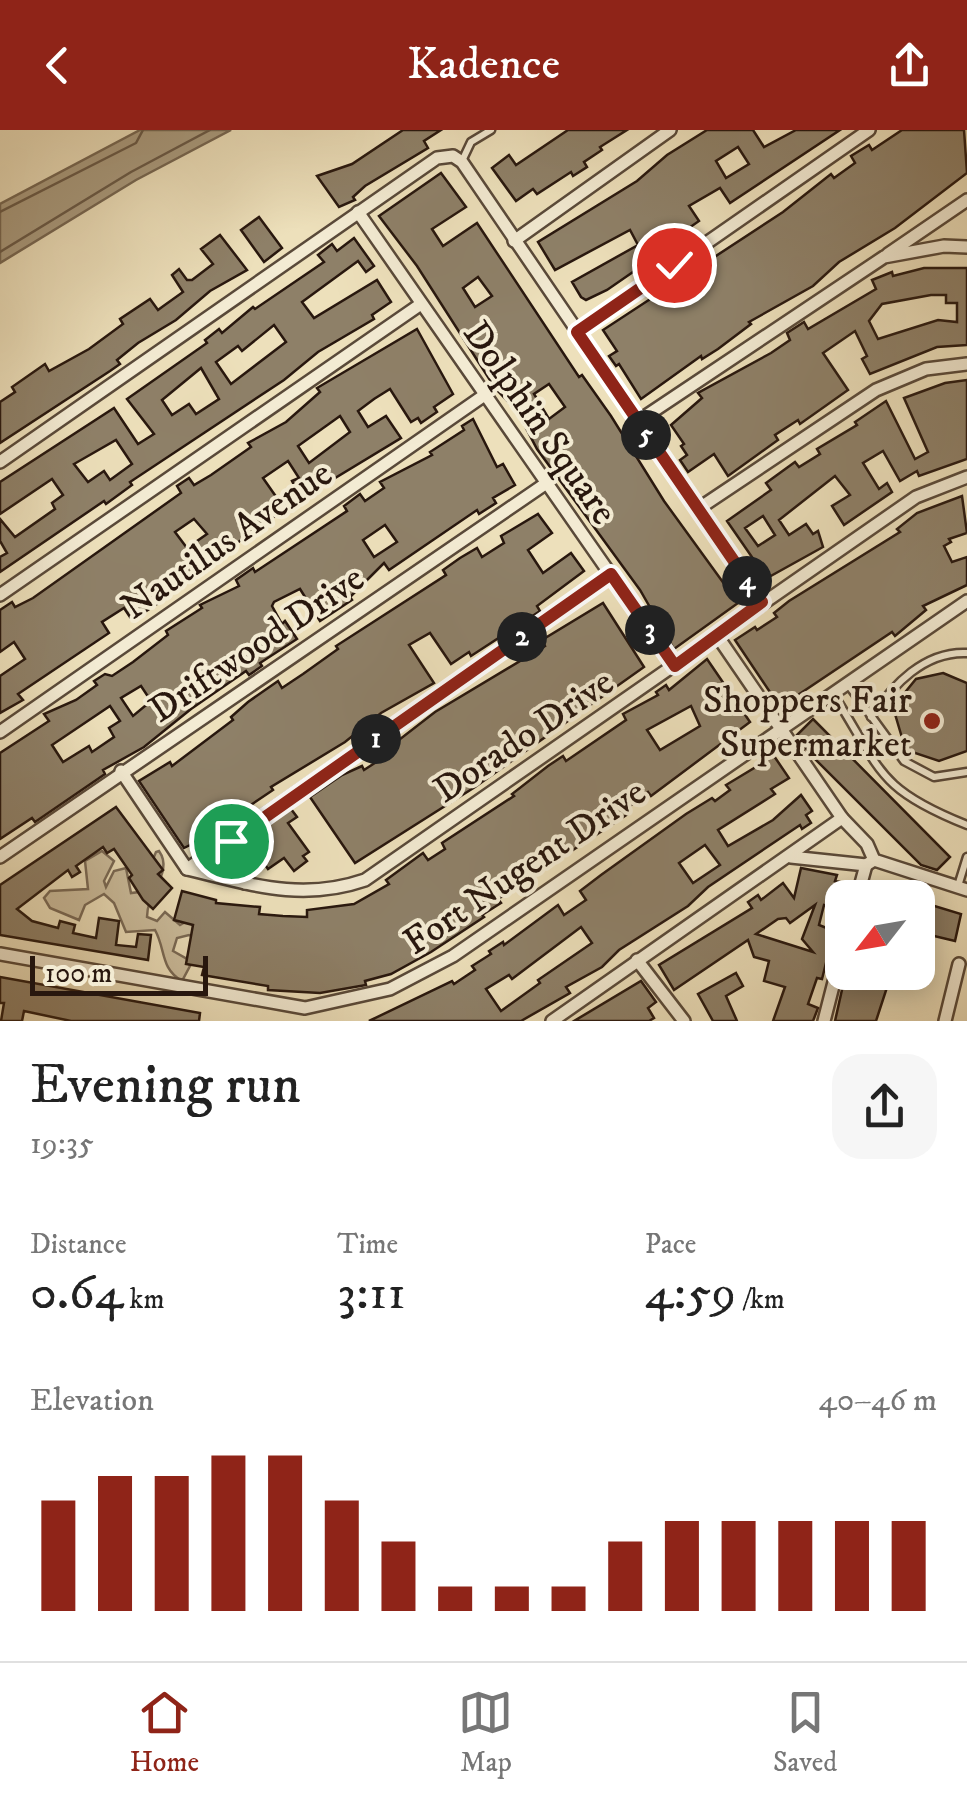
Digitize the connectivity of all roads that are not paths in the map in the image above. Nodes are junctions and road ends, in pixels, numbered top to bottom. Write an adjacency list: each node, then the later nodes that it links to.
1 (492, 130): 4 (lane)
2 (670, 130): 7 (street)
3 (869, 130): 11 (street)
4 (462, 162): 6 (street); 7 (street, Dolphin Square)
5 (967, 200): 9 (street)
6 (358, 212): 10 (street, Dolphin Square); 15 (street)
7 (514, 241): 11 (street, Dolphin Square)
8 (967, 247): 9 (street)
9 (884, 257): 14 (street)
10 (421, 304): 13 (street, Dolphin Square); 20 (street)
11 (577, 332): 14 (street, Dolphin Square)
12 (967, 364): 18 (street)
13 (486, 394): 17 (street, Dolphin Square); 30 (street, Nautilus Avenue)
14 (637, 422): 18 (street, Dolphin Square)
15 (0, 462)
16 (967, 477): 22 (street, Dorado Drive)
17 (548, 482): 19 (street, Dolphin Square); 31 (street, Driftwood Drive)
18 (698, 509): 22 (street, Dolphin Square)
19 (611, 574): 25 (street, Dolphin Square); 35 (street)
20 (0, 595)
21 (967, 601): 26 (street, Fort Nugent Drive)
22 (762, 602): 23 (street, Dorado Drive)
23 (716, 634): 25 (street, Dorado Drive); 29 (street)
24 (967, 653): 28 (lane)
25 (675, 666): 42 (street, Dorado Drive)
26 (846, 682): 27 (street, Fort Nugent Drive); 28 (lane)
27 (832, 691): 29 (street, Fort Nugent Drive); 34 (lane)
28 (871, 718): 32 (lane)
29 (780, 728): 33 (street); 44 (street, Fort Nugent Drive)
30 (0, 732)
31 (121, 771): 37 (street, Driftwood Drive); 40 (street)
32 (967, 772)
33 (842, 818): 38 (street); 39 (street)
34 (967, 825)
35 (231, 841): 40 (street); 42 (street)
36 (967, 856): 43 (lane)
37 (0, 857)
38 (791, 857): 39 (street); 45 (street)
39 (870, 863): 41 (street); 43 (street)
40 (187, 869): 42 (street, Dorado Drive)
41 (864, 880)
42 (245, 883)
43 (962, 889)
44 (0, 954)
45 (638, 960): 48 (street); 49 (street)
46 (959, 964): 51 (street)
47 (832, 990): 50 (street)
48 (552, 1021)
49 (684, 1021)
50 (824, 1021)
51 (945, 1021)

